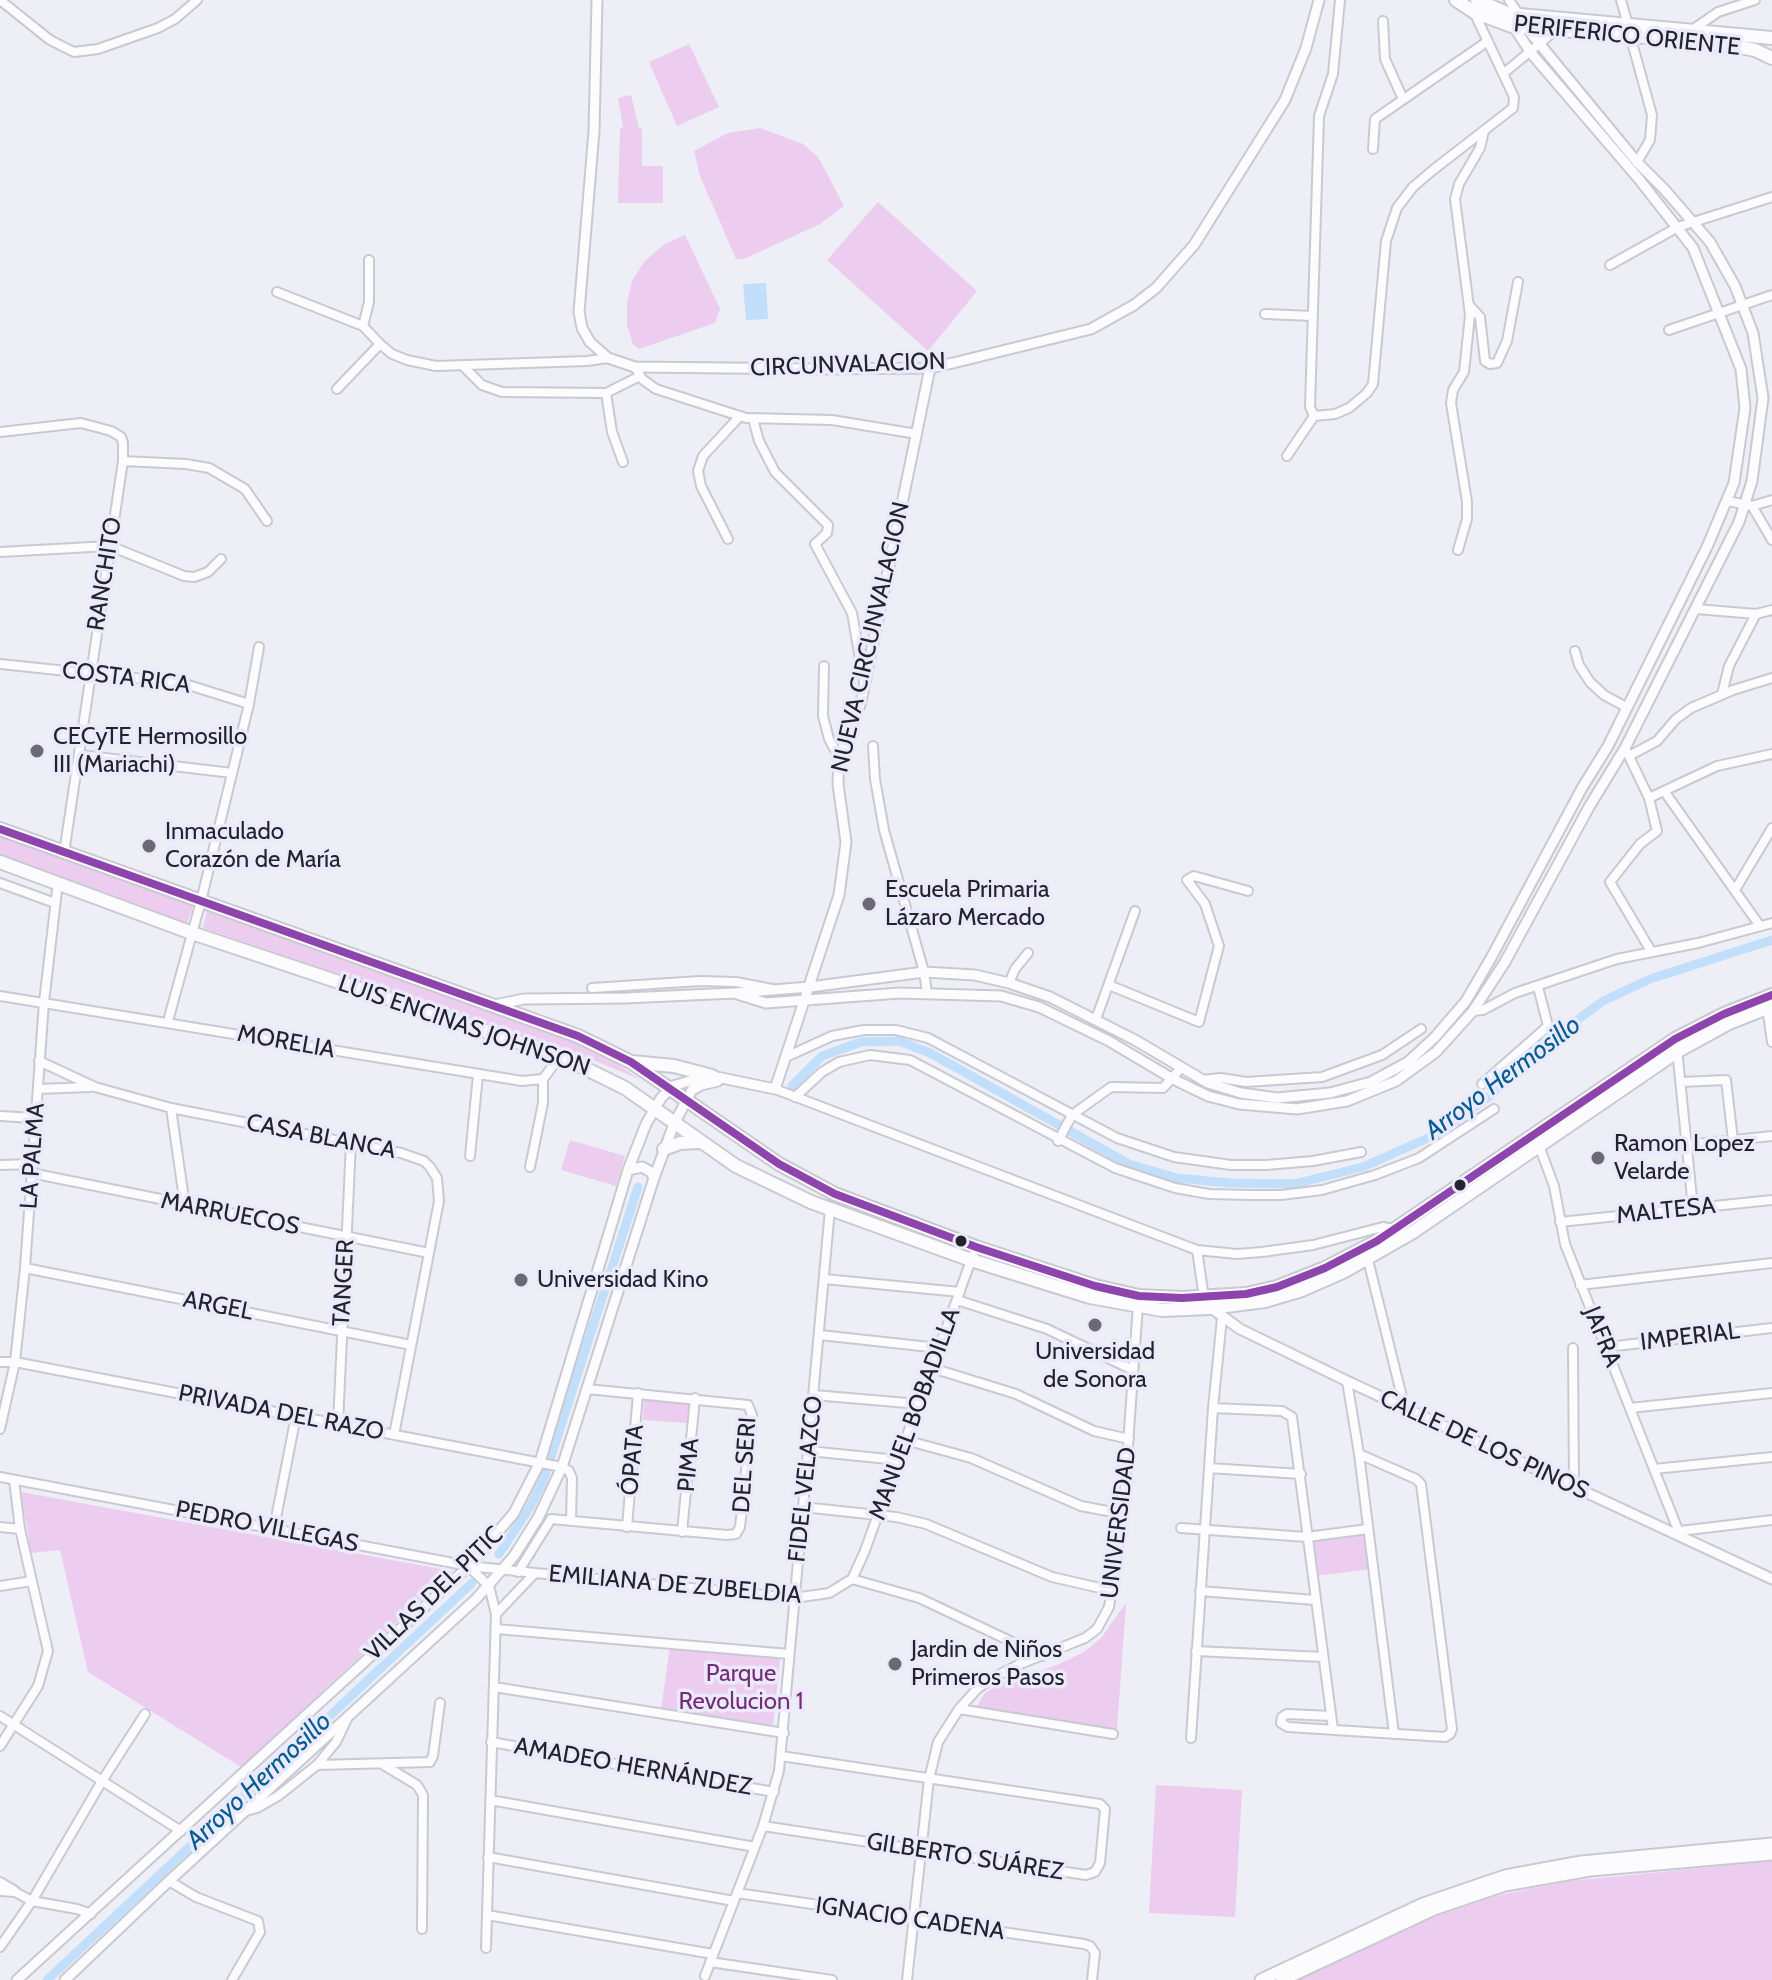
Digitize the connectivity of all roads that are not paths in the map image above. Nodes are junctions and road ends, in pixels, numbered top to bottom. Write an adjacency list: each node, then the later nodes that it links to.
1 (0, 0): 2 (street)
2 (197, 0)
3 (597, 0): 40 (street)
4 (1319, 0): 42 (street, CIRCUNVALACION)
5 (1340, 0): 36 (street)
6 (1456, 0): 9 (main road, PERIFERICO ORIENTE)
7 (1621, 0): 13 (street)
8 (1755, 0): 14 (street)
9 (1476, 6): 10 (main road, PERIFERICO ORIENTE); 16 (street)
10 (1514, 14): 12 (main road, PERIFERICO ORIENTE); 13 (main road, PERIFERICO ORIENTE); 17 (street)
11 (1383, 21): 20 (street)
12 (1557, 29): 13 (main road, PERIFERICO ORIENTE); 17 (street)
13 (1629, 30): 14 (main road, PERIFERICO ORIENTE); 18 (main road, PERIFERICO ORIENTE); 23 (street)
14 (1692, 30): 15 (main road, PERIFERICO ORIENTE)
15 (1772, 38)
16 (1488, 41): 19 (street); 20 (street)
17 (1535, 50): 19 (street); 23 (street); 26 (street)
18 (1772, 58)
19 (1504, 73): 21 (street)
20 (1403, 99): 22 (street)
21 (1484, 131): 33 (street); 48 (street)
22 (1373, 149)
23 (1637, 162): 25 (street)
24 (1772, 197): 25 (street)
25 (1693, 221): 26 (street); 32 (street)
26 (1678, 227): 28 (street); 34 (street)
27 (369, 260): 37 (street)
28 (1610, 265)
29 (1518, 282): 33 (street)
30 (277, 292): 37 (street)
31 (1772, 295): 32 (street)
32 (1743, 304): 34 (street); 46 (street)
33 (1470, 306): 62 (street)
34 (1719, 312): 38 (street); 56 (street)
35 (1265, 314): 36 (street)
36 (1313, 316): 48 (street)
37 (363, 326): 39 (street)
38 (1669, 330)
39 (380, 344): 41 (street); 44 (street)
40 (608, 358): 41 (street); 43 (street, CIRCUNVALACION)
41 (464, 367): 45 (street)
42 (930, 368): 43 (street, CIRCUNVALACION); 50 (street, NUEVA CIRCUNVALACION)
43 (637, 372): 45 (street); 47 (street)
44 (337, 389)
45 (606, 393): 54 (street)
46 (1768, 396): 57 (street)
47 (740, 416): 49 (street); 59 (street)
48 (1314, 416): 52 (street)
49 (753, 419): 50 (street); 74 (street)
50 (917, 434): 74 (street, NUEVA CIRCUNVALACION)
51 (0, 435): 53 (street)
52 (1287, 456)
53 (123, 461): 58 (street); 61 (street, RANCHITO)
54 (623, 462)
55 (1772, 500): 57 (street)
56 (1728, 501): 57 (street); 77 (street)
57 (1749, 506): 60 (street); 65 (street)
58 (267, 521)
59 (728, 539)
60 (1772, 540)
61 (110, 546): 63 (street); 64 (street); 72 (street, RANCHITO)
62 (1458, 550)
63 (0, 552)
64 (221, 559)
65 (1696, 609): 67 (street); 79 (street)
66 (1772, 610): 67 (street)
67 (1756, 614): 75 (street)
68 (259, 647): 76 (street)
69 (1575, 651): 77 (street)
70 (0, 664): 72 (street, COSTA RICA)
71 (824, 666): 82 (street)
72 (89, 673): 76 (street, COSTA RICA); 81 (street, RANCHITO)
73 (1772, 678): 75 (street)
74 (864, 686): 82 (street, NUEVA CIRCUNVALACION)
75 (1722, 694): 79 (street)
76 (249, 704): 83 (street)
77 (1626, 707): 89 (street)
78 (873, 746): 104 (street)
79 (1627, 752): 85 (street); 91 (street)
80 (1772, 754): 84 (street)
81 (80, 755): 83 (street); 88 (street, RANCHITO)
82 (839, 757): 107 (street, NUEVA CIRCUNVALACION)
83 (232, 773): 96 (street)
84 (1664, 791): 85 (street); 94 (street)
85 (1649, 798): 102 (street)
86 (1772, 828): 94 (street)
87 (0, 829): 88 (main road)
88 (64, 853): 96 (main road)
89 (1545, 855): 91 (street); 134 (street)
90 (0, 862): 92 (main road, LUIS ENCINAS JOHNSON)
91 (1559, 862): 118 (street)
92 (58, 882): 97 (street, LA PALMA); 101 (main road, LUIS ENCINAS JOHNSON)
93 (0, 883): 97 (street)
94 (1735, 890): 100 (street)
95 (1248, 891): 106 (street)
96 (201, 901): 101 (street); 117 (main road)
97 (55, 903): 114 (street, LA PALMA)
98 (1135, 911): 106 (street)
99 (1772, 923): 100 (street)
100 (1760, 926): 102 (street)
101 (192, 933): 120 (street); 124 (main road, LUIS ENCINAS JOHNSON)
102 (1651, 951): 108 (street)
103 (1028, 953): 105 (street)
104 (924, 972): 105 (street); 107 (street); 112 (street)
105 (1009, 983): 119 (street)
106 (1109, 985): 119 (street)
107 (810, 987): 110 (street); 115 (street, NUEVA CIRCUNVALACION)
108 (1538, 987): 118 (street); 136 (street)
109 (592, 988): 110 (street)
110 (773, 989): 111 (street)
111 (734, 993): 115 (street); 117 (street)
112 (927, 993): 115 (street); 132 (street)
113 (0, 996): 114 (street, MORELIA)
114 (44, 1002): 120 (street, MORELIA); 126 (street, LA PALMA)
115 (805, 1002): 125 (street, NUEVA CIRCUNVALACION)
116 (1769, 1002): 122 (street); 123 (main road, LUIS ENCINAS JOHNSON)
117 (494, 1005): 127 (main road)
118 (1473, 1011): 132 (street)
119 (1096, 1019): 128 (street)
120 (168, 1021): 129 (street, MORELIA)
121 (1421, 1029): 134 (street)
122 (1772, 1042)
123 (1677, 1045): 135 (street); 153 (main road, LUIS ENCINAS JOHNSON)
124 (560, 1056): 131 (street); 144 (main road, LUIS ENCINAS JOHNSON)
125 (786, 1057): 140 (street, NUEVA CIRCUNVALACION); 146 (street)
126 (39, 1061): 137 (street, CASA BLANCA); 138 (street, LA PALMA)
127 (631, 1062): 130 (main road); 139 (main road)
128 (1181, 1068): 132 (street); 134 (street)
129 (478, 1075): 131 (street, MORELIA); 160 (street)
130 (712, 1076): 133 (street); 139 (street)
131 (543, 1079): 163 (street)
132 (1173, 1079): 146 (street)
133 (726, 1080): 140 (street); 142 (street)
134 (1201, 1080)
135 (1681, 1082): 152 (street); 156 (street)
136 (1482, 1084)
137 (95, 1087): 138 (street); 143 (street, CASA BLANCA)
138 (38, 1089): 148 (street, LA PALMA)
139 (668, 1089): 142 (main road); 144 (street, VILLAS DEL PITIC)
140 (775, 1089): 141 (street)
141 (795, 1097): 151 (street); 175 (street)
142 (686, 1101): 149 (street, VILLAS DEL PITIC); 157 (main road)
143 (171, 1108): 154 (street, CASA BLANCA); 169 (street)
144 (654, 1109): 149 (main road, LUIS ENCINAS JOHNSON); 165 (street, VILLAS DEL PITIC)
145 (1494, 1109): 151 (street)
146 (1072, 1115): 151 (street); 159 (street)
147 (0, 1116): 148 (street)
148 (35, 1118): 164 (street, LA PALMA)
149 (674, 1124): 155 (main road, LUIS ENCINAS JOHNSON); 158 (street, VILLAS DEL PITIC)
150 (1772, 1136): 152 (street)
151 (1058, 1140)
152 (1733, 1140): 156 (street)
153 (1537, 1141): 172 (street, JAFRA); 173 (main road); 178 (main road, LUIS ENCINAS JOHNSON)
154 (351, 1142): 174 (street, TANGER); 176 (street, CASA BLANCA)
155 (699, 1142): 158 (main road); 162 (main road, LUIS ENCINAS JOHNSON)
156 (1687, 1145): 170 (street)
157 (754, 1148): 162 (main road); 166 (main road); 177 (main road)
158 (664, 1149): 167 (street, VILLAS DEL PITIC)
159 (1361, 1152)
160 (470, 1156)
161 (0, 1165): 164 (street, MARRUECOS)
162 (736, 1166): 166 (main road, LUIS ENCINAS JOHNSON)
163 (530, 1167)
164 (32, 1169): 169 (street, MARRUECOS); 180 (street, LA PALMA)
165 (628, 1170): 167 (street); 218 (street, VILLAS DEL PITIC)
166 (749, 1173): 171 (main road, LUIS ENCINAS JOHNSON)
167 (654, 1178): 199 (street, VILLAS DEL PITIC)
168 (1772, 1200): 170 (street, MALTESA)
169 (185, 1206): 174 (street, MARRUECOS)
170 (1693, 1208): 172 (street, MALTESA)
171 (830, 1209): 177 (main road, LUIS ENCINAS JOHNSON); 181 (street, FIDEL VELAZCO)
172 (1560, 1222): 182 (street, JAFRA)
173 (1394, 1229): 175 (street); 185 (main road)
174 (347, 1236): 176 (street, MARRUECOS); 188 (street, TANGER)
175 (1197, 1250): 185 (street)
176 (429, 1253): 190 (street, CASA BLANCA)
177 (974, 1253): 183 (street, MANUEL BOBADILLA); 184 (main road, LUIS ENCINAS JOHNSON)
178 (1368, 1260): 185 (main road, LUIS ENCINAS JOHNSON); 207 (street)
179 (1772, 1263): 182 (street)
180 (25, 1268): 188 (street, ARGEL); 195 (street, LA PALMA)
181 (824, 1279): 183 (street); 189 (street, FIDEL VELAZCO)
182 (1580, 1285): 191 (street, JAFRA)
183 (958, 1296): 192 (street, MANUEL BOBADILLA); 197 (street)
184 (1138, 1302): 185 (main road, LUIS ENCINAS JOHNSON); 197 (street, UNIVERSIDAD)
185 (1207, 1303): 186 (street, CALLE DE LOS PINOS)
186 (1222, 1318): 198 (street, CALLE DE LOS PINOS); 205 (street)
187 (1772, 1328): 191 (street, IMPERIAL)
188 (342, 1331): 190 (street, ARGEL); 209 (street, TANGER)
189 (820, 1335): 192 (street); 202 (street, FIDEL VELAZCO)
190 (411, 1345): 211 (street, CASA BLANCA)
191 (1607, 1347): 206 (street, JAFRA)
192 (939, 1348): 196 (street, MANUEL BOBADILLA)
193 (1573, 1348): 225 (street)
194 (0, 1362): 195 (street, PRIVADA DEL RAZO)
195 (15, 1362): 208 (street, PRIVADA DEL RAZO); 210 (street, LA PALMA)
196 (932, 1368): 204 (street, MANUEL BOBADILLA); 212 (street)
197 (1133, 1370): 212 (street, UNIVERSIDAD)
198 (1347, 1381): 207 (street, CALLE DE LOS PINOS); 215 (street)
199 (587, 1389): 200 (street, DEL SERI); 219 (street, VILLAS DEL PITIC)
200 (638, 1393): 203 (street, DEL SERI); 232 (street, ÓPATA)
201 (1772, 1393): 206 (street)
202 (814, 1395): 204 (street); 214 (street, FIDEL VELAZCO)
203 (695, 1398): 238 (street, PIMA); 238 (street, DEL SERI)
204 (919, 1404): 213 (street, MANUEL BOBADILLA)
205 (1213, 1408): 220 (street); 222 (street)
206 (1630, 1408): 221 (street, JAFRA)
207 (1405, 1409): 225 (street, CALLE DE LOS PINOS)
208 (296, 1416): 209 (street, PRIVADA DEL RAZO); 233 (street)
209 (338, 1424): 211 (street, PRIVADA DEL RAZO)
210 (0, 1429)
211 (394, 1435): 218 (street, PRIVADA DEL RAZO)
212 (1129, 1439): 227 (street, UNIVERSIDAD)
213 (905, 1440): 217 (street, MANUEL BOBADILLA); 227 (street)
214 (809, 1451): 217 (street); 226 (street, FIDEL VELAZCO)
215 (1359, 1454): 237 (street); 271 (street)
216 (1772, 1457): 221 (street)
217 (898, 1460): 228 (street, MANUEL BOBADILLA)
218 (540, 1462): 219 (street, PRIVADA DEL RAZO); 241 (street, VILLAS DEL PITIC)
219 (562, 1467): 230 (street); 242 (street, VILLAS DEL PITIC)
220 (1209, 1468): 222 (street); 235 (street)
221 (1654, 1469): 239 (street, JAFRA)
222 (1301, 1474): 240 (street)
223 (0, 1477): 224 (street, PEDRO VILLEGAS)
224 (14, 1480): 233 (street, PEDRO VILLEGAS); 236 (street)
225 (1574, 1487): 239 (street, CALLE DE LOS PINOS)
226 (803, 1507): 228 (street); 252 (street, FIDEL VELAZCO)
227 (1123, 1514): 250 (street, UNIVERSIDAD)
228 (878, 1515): 245 (street, MANUEL BOBADILLA); 250 (street)
229 (1772, 1520): 239 (street)
230 (571, 1521): 232 (street, DEL SERI); 243 (street, DEL SERI)
231 (0, 1527): 236 (street)
232 (627, 1527): 238 (street, DEL SERI)
233 (274, 1528): 241 (street, PEDRO VILLEGAS)
234 (1181, 1528): 235 (street)
235 (1204, 1528): 240 (street); 251 (street)
236 (20, 1529): 247 (street)
237 (1368, 1529): 240 (street); 271 (street)
238 (682, 1532)
239 (1680, 1533): 246 (street, CALLE DE LOS PINOS)
240 (1307, 1537): 253 (street)
241 (469, 1566): 242 (street, PEDRO VILLEGAS); 249 (street); 284 (street, VILLAS DEL PITIC)
242 (503, 1571): 243 (street, PEDRO VILLEGAS); 249 (street, VILLAS DEL PITIC)
243 (518, 1572): 244 (street, PEDRO VILLEGAS)
244 (535, 1573): 252 (street, EMILIANA DE ZUBELDIA); 254 (street, EMILIANA DE ZUBELDIA)
245 (852, 1579): 252 (street, EMILIANA DE ZUBELDIA); 258 (street)
246 (1772, 1579)
247 (32, 1581): 248 (street); 267 (street)
248 (0, 1586)
249 (489, 1586): 254 (street); 266 (street, VILLAS DEL PITIC)
250 (1113, 1591): 258 (street, UNIVERSIDAD)
251 (1200, 1591): 253 (street); 256 (street)
252 (794, 1598): 257 (street, FIDEL VELAZCO)
253 (1315, 1600): 259 (street)
254 (496, 1614): 255 (street)
255 (496, 1629): 257 (street); 260 (street)
256 (1196, 1651): 259 (street); 272 (street)
257 (789, 1654): 269 (street, FIDEL VELAZCO)
258 (1042, 1656): 262 (street, UNIVERSIDAD)
259 (1323, 1657): 265 (street)
260 (494, 1687): 269 (street); 273 (street)
261 (440, 1703): 276 (street)
262 (959, 1709): 270 (street); 278 (street, UNIVERSIDAD)
263 (145, 1714): 279 (street)
264 (0, 1716): 267 (street)
265 (1331, 1716): 268 (street); 268 (street)
266 (347, 1718): 277 (street); 282 (street, VILLAS DEL PITIC)
267 (14, 1724): 274 (street); 279 (street)
268 (1333, 1729): 271 (street)
269 (784, 1733): 275 (street, FIDEL VELAZCO)
270 (1113, 1734)
271 (1394, 1734)
272 (1191, 1738)
273 (491, 1742): 280 (street, AMADEO HERNÁNDEZ); 281 (street)
274 (0, 1746)
275 (781, 1756): 278 (street); 280 (street, FIDEL VELAZCO)
276 (381, 1764): 277 (street); 299 (street)
277 (317, 1765): 282 (street)
278 (929, 1779): 287 (street, UNIVERSIDAD); 287 (street, GILBERTO SUÁREZ)
279 (102, 1781): 284 (street); 295 (street)
280 (774, 1792): 283 (street, FIDEL VELAZCO)
281 (490, 1800): 286 (street); 289 (street)
282 (245, 1812): 290 (street, VILLAS DEL PITIC)
283 (763, 1826): 286 (street, FIDEL VELAZCO); 287 (street, GILBERTO SUÁREZ)
284 (181, 1831): 296 (street, VILLAS DEL PITIC)
285 (1772, 1844): 310 (main road)
286 (755, 1847): 294 (street, FIDEL VELAZCO)
287 (921, 1850): 298 (street, UNIVERSIDAD)
288 (1772, 1854): 311 (main road)
289 (488, 1857): 294 (street, IGNACIO CADENA); 297 (street)
290 (169, 1881): 305 (street, VILLAS DEL PITIC); 306 (street)
291 (0, 1882): 293 (street)
292 (0, 1891): 293 (street)
293 (15, 1892): 295 (street)
294 (735, 1897): 298 (street, IGNACIO CADENA); 302 (street, FIDEL VELAZCO)
295 (32, 1901): 296 (street); 300 (street)
296 (91, 1914): 304 (street, VILLAS DEL PITIC)
297 (487, 1915): 301 (street); 302 (street)
298 (914, 1921): 308 (street, UNIVERSIDAD); 309 (street, IGNACIO CADENA)
299 (422, 1929)
300 (0, 1947)
301 (486, 1948)
302 (712, 1958): 303 (street, FIDEL VELAZCO); 307 (street)
303 (705, 1976)
304 (17, 1980)
305 (65, 1980)
306 (232, 1980)
307 (832, 1980)
308 (907, 1980)
309 (1092, 1980)
310 (1261, 1980)
311 (1282, 1980)

